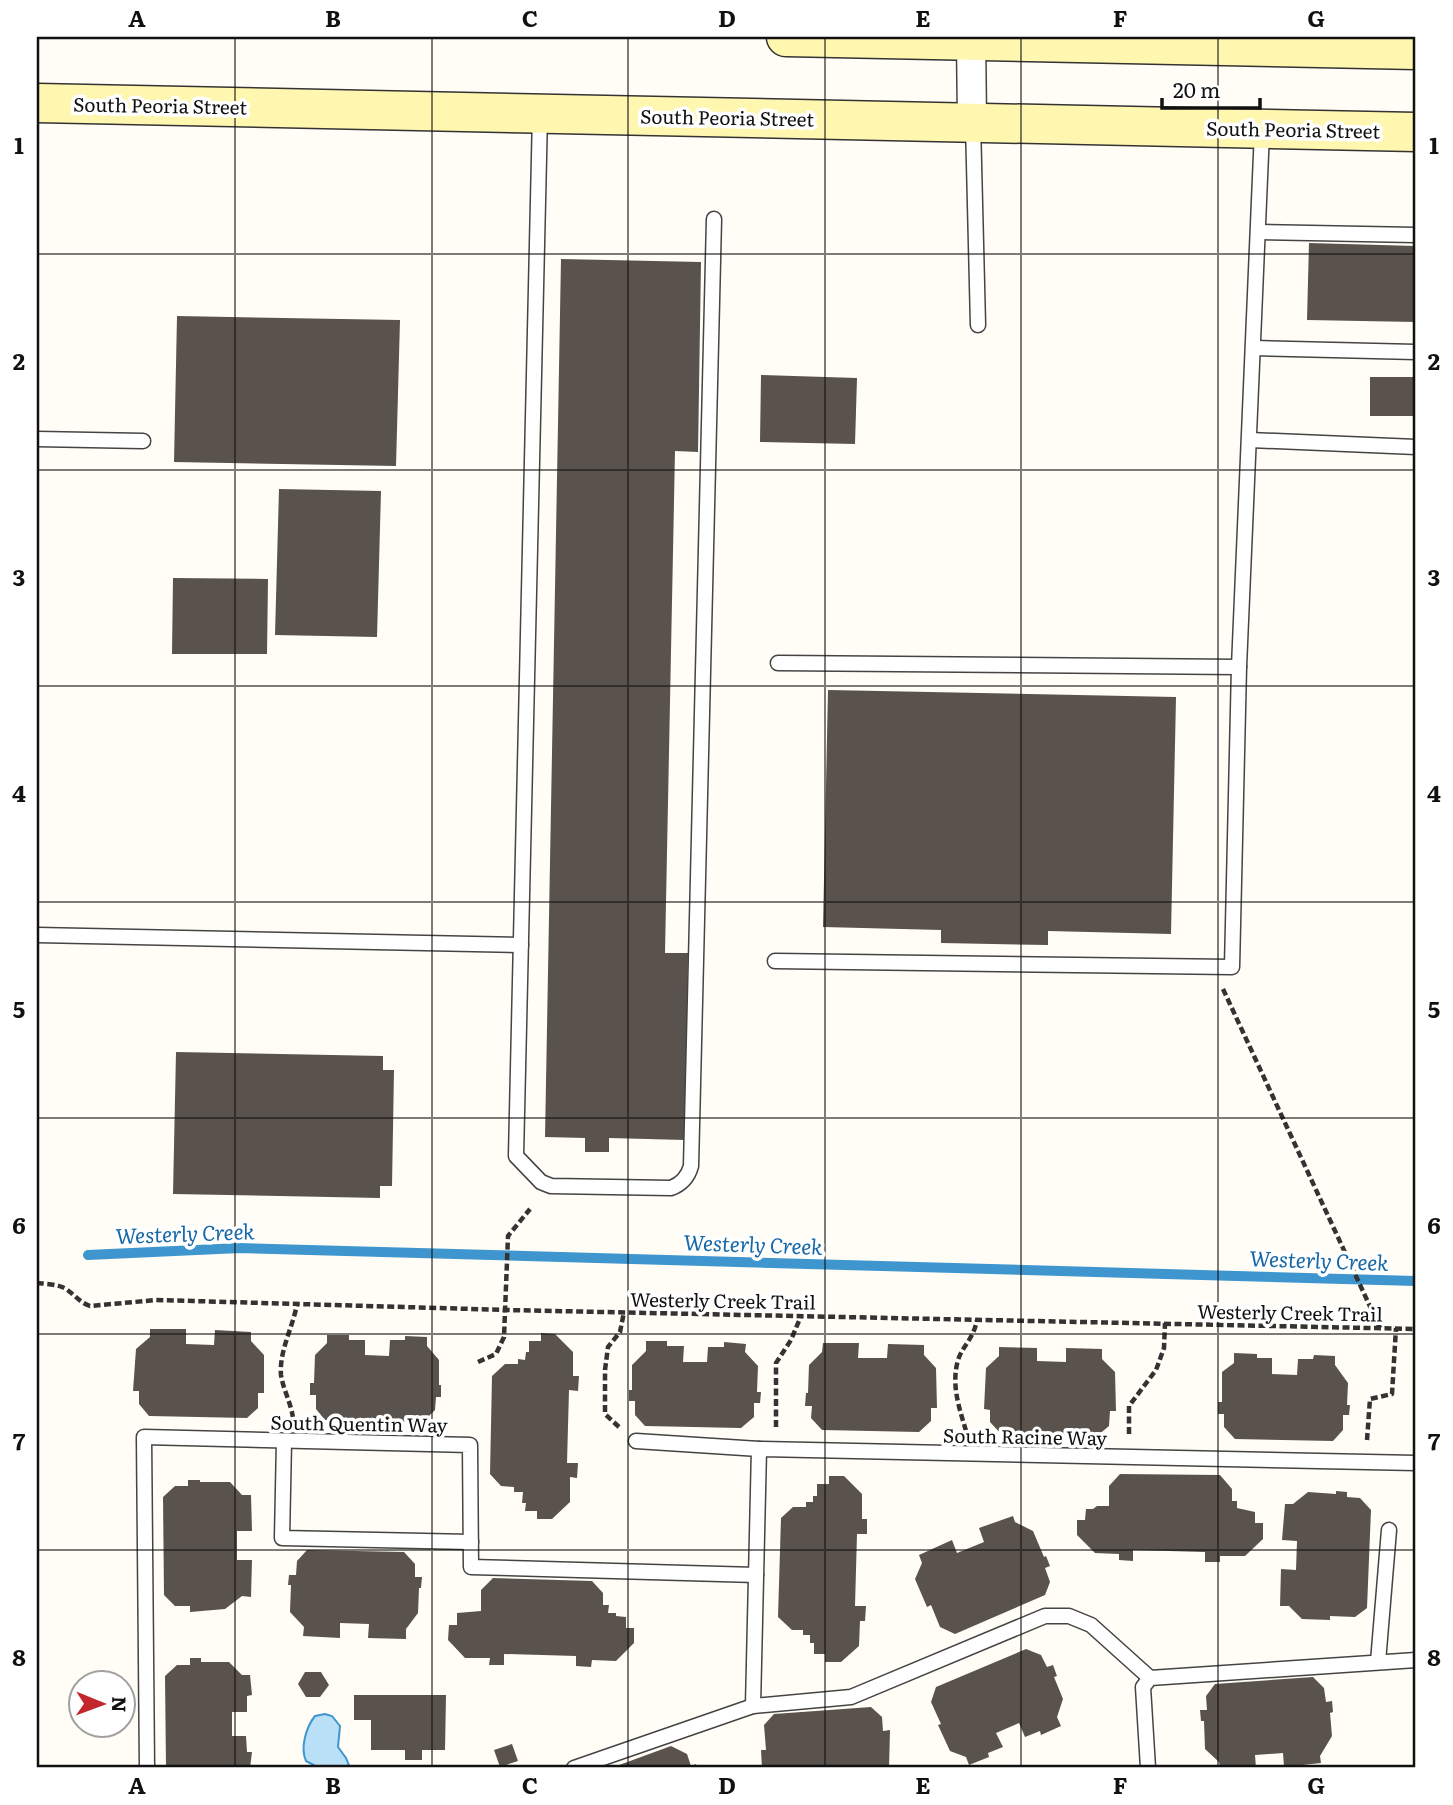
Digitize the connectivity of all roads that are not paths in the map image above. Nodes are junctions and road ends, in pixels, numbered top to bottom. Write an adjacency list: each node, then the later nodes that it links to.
1 (786, 37): 2 (main road)
2 (971, 38): 3 (main road); 6 (street)
3 (1416, 50)
4 (37, 103): 5 (main road, South Peoria Street)
5 (540, 113): 6 (main road, South Peoria Street); 22 (lane)
6 (972, 122): 7 (main road, South Peoria Street); 12 (lane)
7 (1262, 127): 8 (main road, South Peoria Street); 10 (lane)
8 (1416, 132)
9 (714, 219): 22 (lane)
10 (1259, 232): 11 (lane); 13 (lane)
11 (1416, 235)
12 (978, 324)
13 (1254, 348): 14 (lane); 16 (lane)
14 (1416, 352)
15 (37, 439): 17 (lane)
16 (1250, 440): 18 (lane); 20 (lane)
17 (143, 441)
18 (1416, 447)
19 (778, 663): 20 (lane)
20 (1239, 667): 23 (lane)
21 (37, 935): 22 (lane)
22 (521, 945)
23 (775, 961)
24 (290, 1441): 29 (lane, South Quentin Way); 29 (lane); 35 (lane, South Quentin Way)
25 (636, 1441): 26 (lane, South Racine Way)
26 (759, 1450): 27 (lane, South Racine Way); 30 (lane)
27 (1416, 1463)
28 (1389, 1530): 32 (lane)
29 (471, 1542): 30 (lane, South Quentin Way)
30 (756, 1574): 34 (lane)
31 (1416, 1660): 32 (lane)
32 (1378, 1662): 33 (lane)
33 (1150, 1678): 34 (lane); 37 (lane)
34 (753, 1706): 36 (lane)
35 (147, 1768)
36 (574, 1768)
37 (1148, 1768)

